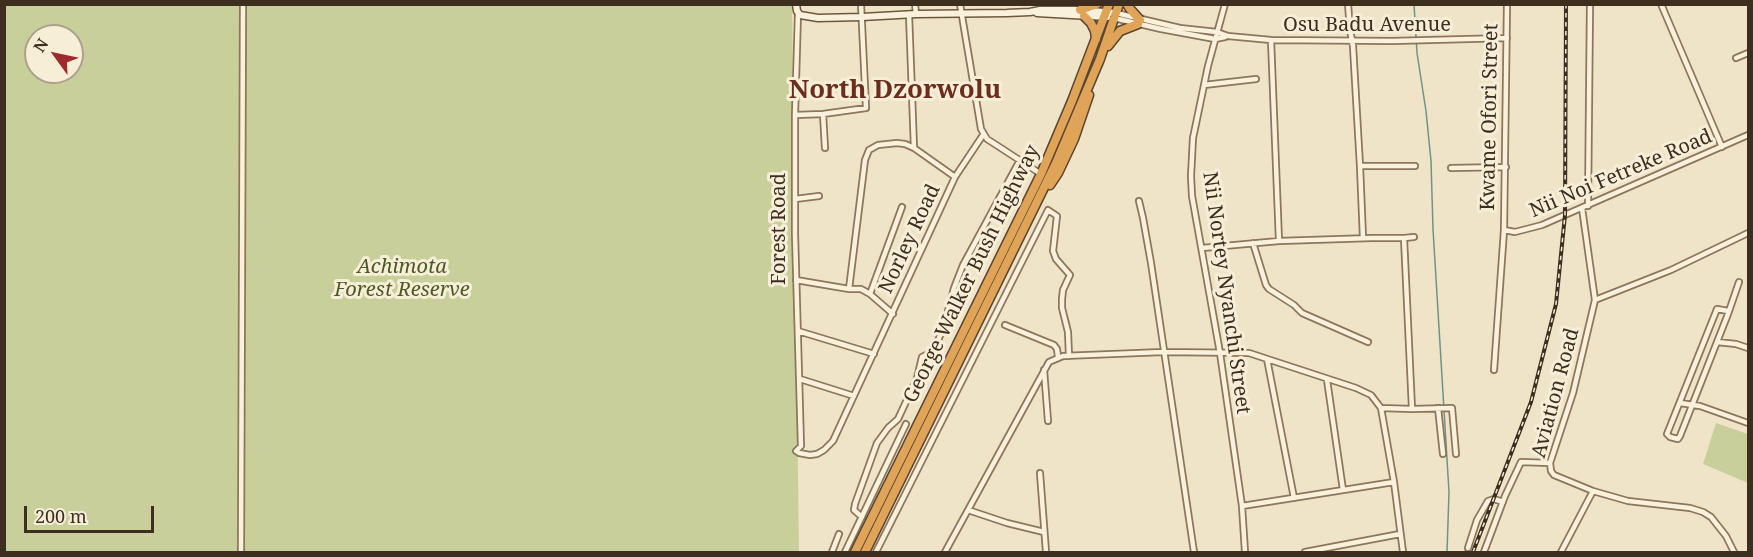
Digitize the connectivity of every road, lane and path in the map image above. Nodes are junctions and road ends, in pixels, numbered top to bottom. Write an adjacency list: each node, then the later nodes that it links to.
1 (243, 4): 111 (street)
2 (796, 4): 14 (main road, Forest Road)
3 (861, 4): 18 (street)
4 (915, 4): 16 (street)
5 (960, 4): 17 (street)
6 (1097, 4): 15 (highway)
7 (1225, 4): 20 (street, Nii Nortey Nyanchi Street)
8 (1348, 4): 26 (street)
9 (1507, 4): 22 (street, Kwame Ofori Street)
10 (1590, 4): 49 (street)
11 (1661, 4): 36 (street)
12 (1129, 6): 19 (highway)
13 (1112, 11): 15 (main road); 19 (street, Osu Badu Avenue); 23 (highway, George Walker Bush Highway); 29 (highway)
14 (798, 13): 18 (main road); 33 (street, Forest Road)
15 (1082, 13): 17 (main road); 23 (highway)
16 (912, 14): 17 (main road); 18 (main road); 38 (street)
17 (962, 14): 34 (street)
18 (862, 17): 32 (street)
19 (1139, 22): 20 (street, Osu Badu Avenue); 24 (street, Osu Badu Avenue); 29 (highway)
20 (1217, 32): 21 (street, Osu Badu Avenue); 24 (street, Nii Nortey Nyanchi Street)
21 (1228, 36): 24 (street, Osu Badu Avenue); 25 (street, Osu Badu Avenue)
22 (1507, 38): 26 (street, Osu Badu Avenue); 42 (street, Kwame Ofori Street)
23 (1096, 39): 44 (highway, George Walker Bush Highway)
24 (1215, 39): 31 (street, Nii Nortey Nyanchi Street)
25 (1271, 40): 26 (street, Osu Badu Avenue); 57 (street)
26 (1352, 41): 40 (street)
27 (1749, 53): 28 (street)
28 (1736, 58)
29 (1100, 59): 115 (highway, George Walker Bush Highway)
30 (1256, 79): 31 (street)
31 (1204, 85): 59 (street, Nii Nortey Nyanchi Street)
32 (823, 114): 33 (street); 37 (street)
33 (795, 115): 47 (street, Forest Road)
34 (983, 135): 39 (street); 45 (street, Norley Road)
35 (1749, 135): 36 (street, Nii Noi Fetreke Road)
36 (1722, 147): 49 (street, Nii Noi Fetreke Road)
37 (825, 148)
38 (915, 148): 45 (street); 62 (street)
39 (1020, 160): 44 (street); 88 (street)
40 (1360, 166): 41 (street); 55 (street)
41 (1415, 166)
42 (1506, 167): 43 (street); 52 (street, Kwame Ofori Street)
43 (1451, 168)
44 (1041, 174): 92 (highway, George Walker Bush Highway)
45 (955, 177): 66 (street, Norley Road)
46 (819, 196): 47 (street)
47 (795, 199): 60 (street, Forest Road)
48 (1139, 201): 72 (street)
49 (1588, 206): 51 (street, Nii Noi Fetreke Road)
50 (902, 207): 63 (street)
51 (1582, 208): 52 (street, Nii Noi Fetreke Road); 64 (street, Aviation Road)
52 (1504, 230): 79 (street, Kwame Ofori Street)
53 (1749, 233): 64 (street)
54 (1414, 237): 56 (street)
55 (1363, 238): 56 (street); 57 (street)
56 (1404, 238): 87 (street)
57 (1279, 242): 58 (street)
58 (1253, 243): 59 (street); 69 (street)
59 (1202, 248): 73 (street, Nii Nortey Nyanchi Street)
60 (795, 280): 62 (street); 68 (street, Forest Road)
61 (1739, 282): 65 (street)
62 (849, 289): 63 (street)
63 (870, 294): 66 (street)
64 (1595, 300): 96 (street, Aviation Road)
65 (1728, 311): 70 (street); 83 (street)
66 (893, 314): 74 (street, Norley Road)
67 (1005, 325): 76 (street)
68 (798, 331): 74 (street); 80 (street, Forest Road)
69 (1368, 342)
70 (1717, 342): 71 (street); 84 (street)
71 (1749, 348)
72 (1163, 352): 73 (street); 75 (street); 119 (street)
73 (1220, 353): 77 (street); 103 (street, Nii Nortey Nyanchi Street)
74 (874, 354): 82 (street, Norley Road)
75 (1069, 356): 76 (street); 116 (street)
76 (1058, 357): 78 (street)
77 (1266, 359): 81 (street); 101 (street)
78 (1044, 369): 89 (street); 104 (street)
79 (1494, 370)
80 (800, 379): 82 (street); 93 (street, Forest Road)
81 (1327, 380): 85 (street); 99 (street)
82 (854, 396): 93 (street, Norley Road)
83 (1680, 402): 84 (street); 84 (street)
84 (1693, 405): 90 (street)
85 (1381, 408): 87 (street); 98 (street)
86 (1443, 408): 87 (street); 94 (street); 95 (street)
87 (1413, 409)
88 (898, 419): 91 (street); 105 (street)
89 (1048, 421)
90 (1749, 423)
91 (906, 424): 92 (street); 105 (street)
92 (916, 429): 114 (highway, George Walker Bush Highway)
93 (796, 451)
94 (1443, 454)
95 (1456, 454)
96 (1550, 463): 100 (street, Aviation Road); 102 (street)
97 (1040, 473): 106 (street)
98 (1394, 482): 99 (street); 108 (street)
99 (1343, 490): 101 (street)
100 (1593, 491): 124 (street); 125 (street)
101 (1293, 498): 103 (street)
102 (1503, 502): 109 (street); 123 (street)
103 (1242, 506): 120 (street, Nii Nortey Nyanchi Street)
104 (968, 510): 106 (street); 117 (street)
105 (862, 517): 113 (street)
106 (1044, 532): 118 (street)
107 (839, 534): 112 (street)
108 (1400, 534): 110 (street); 122 (street)
109 (1468, 548)
110 (1333, 550): 121 (street)
111 (241, 552)
112 (832, 552)
113 (845, 552)
114 (855, 552)
115 (865, 552)
116 (876, 552)
117 (945, 552)
118 (1046, 552)
119 (1194, 552)
120 (1245, 552)
121 (1305, 552)
122 (1402, 552)
123 (1484, 552)
124 (1561, 552)
125 (1734, 552)

